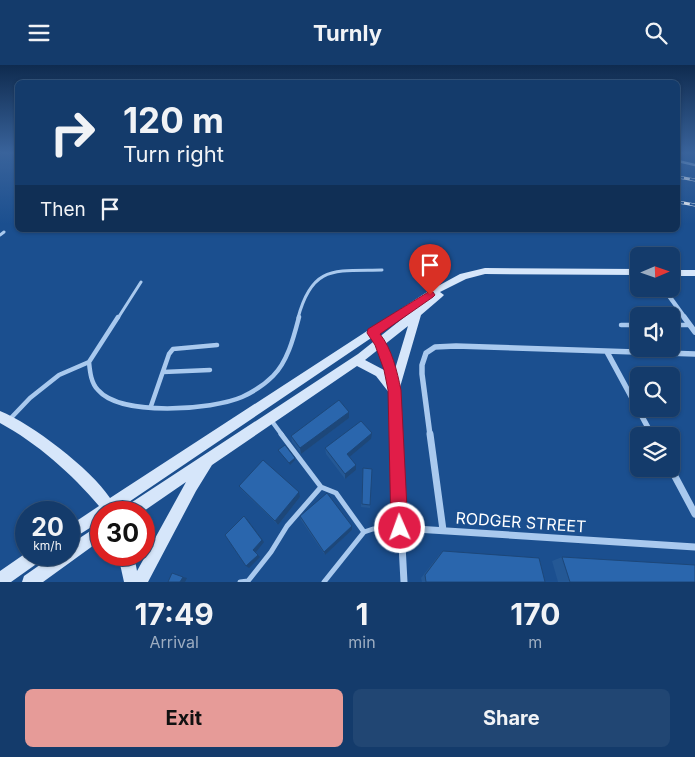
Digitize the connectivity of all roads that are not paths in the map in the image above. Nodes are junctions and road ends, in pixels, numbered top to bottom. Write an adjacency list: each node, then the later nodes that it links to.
1 (4, 232): 2 (lane)
2 (0, 235)
3 (382, 270): 25 (lane)
4 (630, 272): 8 (main road)
5 (680, 273): 6 (main road)
6 (695, 273)
7 (141, 282): 21 (lane)
8 (447, 285): 10 (main road); 16 (main road)
9 (670, 297): 14 (street)
10 (416, 315): 16 (main road); 24 (main road)
11 (620, 325): 12 (lane)
12 (630, 325)
13 (680, 325): 14 (lane)
14 (690, 325): 15 (street)
15 (695, 331)
16 (377, 338): 20 (main road); 24 (street); 33 (main road)
17 (217, 345): 23 (lane)
18 (607, 352): 19 (street); 28 (street); 37 (street)
19 (695, 354)
20 (356, 361): 24 (main road); 26 (main road)
21 (89, 362): 25 (lane); 27 (lane)
22 (210, 371): 23 (lane)
23 (163, 372): 25 (lane)
24 (394, 390): 36 (street)
25 (151, 406)
26 (270, 418): 29 (main road); 31 (lane)
27 (4, 419): 32 (main road)
28 (648, 427)
29 (210, 458): 34 (main road); 47 (main road)
30 (675, 477): 35 (street)
31 (321, 487): 38 (lane); 44 (lane)
32 (101, 501)
33 (124, 501)
34 (146, 501)
35 (695, 514)
36 (400, 528): 37 (street, RODGER STREET); 38 (lane); 50 (street)
37 (443, 530): 39 (street, RODGER STREET)
38 (364, 532): 49 (lane)
39 (695, 547)
40 (21, 566): 43 (main road)
41 (52, 566): 45 (main road)
42 (128, 566): 46 (main road)
43 (0, 580)
44 (248, 581): 48 (lane)
45 (30, 582)
46 (132, 582)
47 (140, 582)
48 (240, 582)
49 (324, 582)
50 (404, 582)

